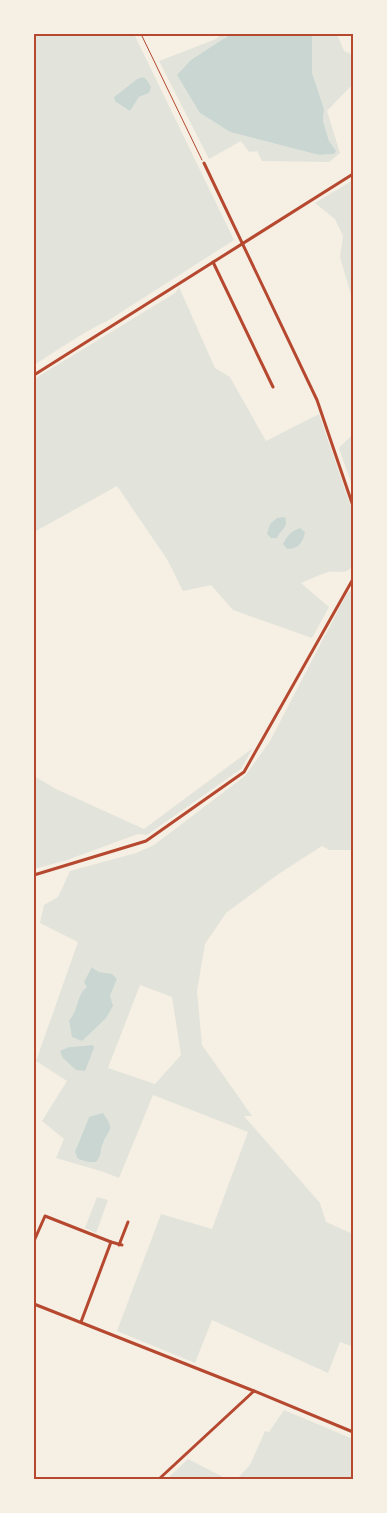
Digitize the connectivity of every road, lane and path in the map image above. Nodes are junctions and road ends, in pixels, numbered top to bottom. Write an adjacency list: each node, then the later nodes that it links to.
1 (141, 34): 2 (path)
2 (204, 162): 4 (street)
3 (353, 174): 4 (street)
4 (242, 243): 5 (street); 8 (street)
5 (213, 262): 6 (street); 7 (street)
6 (34, 375)
7 (274, 387)
8 (353, 506)
9 (353, 579): 10 (street)
10 (34, 875)
11 (128, 1222): 13 (street)
12 (34, 1241): 13 (street)
13 (112, 1242): 15 (street)
14 (34, 1304): 15 (street)
15 (81, 1322): 16 (street)
16 (254, 1391): 17 (street); 18 (street)
17 (353, 1432)
18 (159, 1479)

